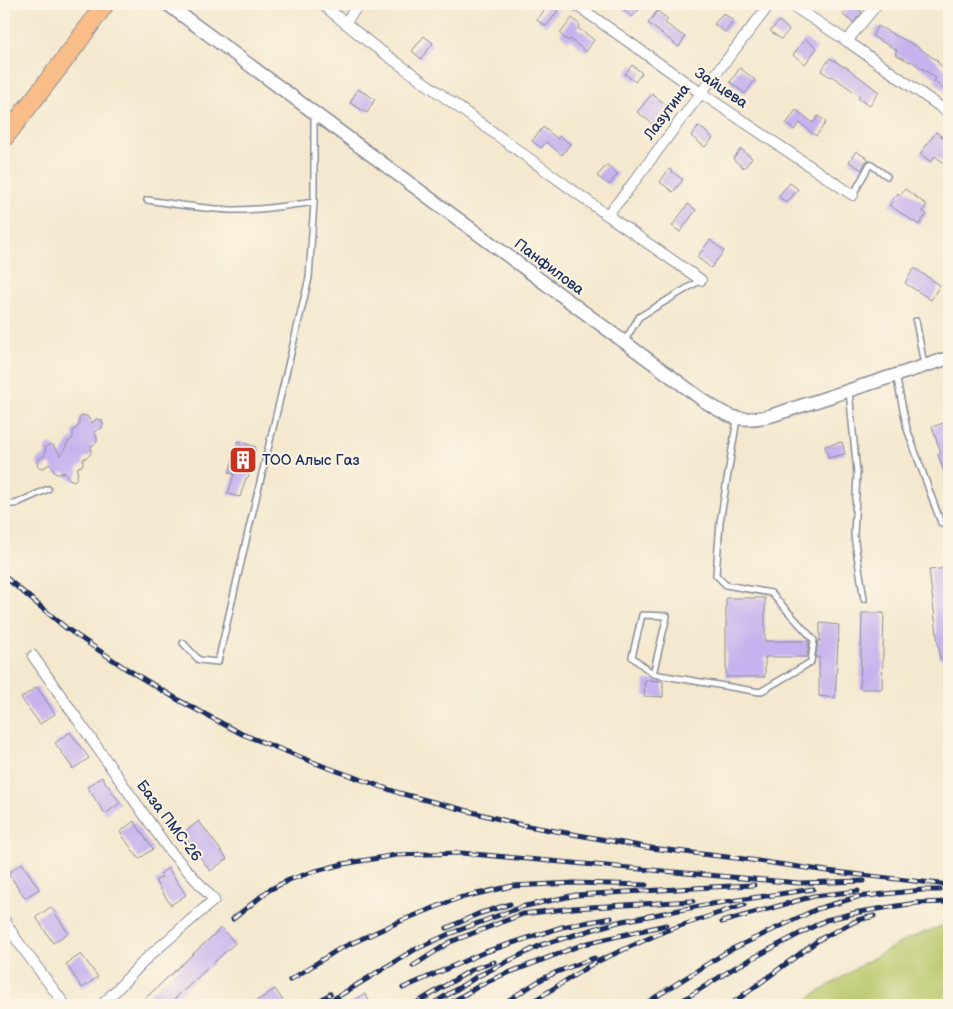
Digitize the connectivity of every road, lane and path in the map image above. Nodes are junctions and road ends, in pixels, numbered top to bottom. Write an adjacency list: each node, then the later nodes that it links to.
1 (105, 4): 14 (highway)
2 (167, 4): 12 (street, Панфилова)
3 (322, 4): 9 (street)
4 (359, 4): 9 (street)
5 (575, 4): 11 (street, Зайцева)
6 (770, 4): 11 (street, Лазутина)
7 (790, 4): 10 (street)
8 (876, 4): 10 (street)
9 (345, 23): 19 (street)
10 (847, 41): 13 (street)
11 (701, 93): 16 (street, Зайцева); 19 (street, Лазутина)
12 (314, 112): 18 (lane); 22 (street, Панфилова)
13 (949, 113)
14 (4, 138)
15 (887, 176): 16 (lane)
16 (853, 195)
17 (147, 200): 18 (lane)
18 (314, 202): 32 (lane)
19 (607, 215): 20 (street)
20 (701, 280): 22 (lane)
21 (916, 321): 24 (lane)
22 (624, 343): 27 (street, Панфилова)
23 (949, 358): 24 (street, Панфилова)
24 (924, 366): 25 (street, Панфилова)
25 (896, 375): 26 (street, Панфилова); 30 (lane)
26 (849, 390): 27 (street, Панфилова); 31 (lane)
27 (737, 418): 34 (lane)
28 (48, 489): 29 (lane)
29 (4, 504)
30 (941, 523)
31 (864, 599)
32 (183, 643)
33 (33, 656): 37 (street, База ПМС-26)
34 (653, 674): 34 (lane)
35 (4, 920): 36 (street)
36 (65, 1005)
37 (102, 1005)

